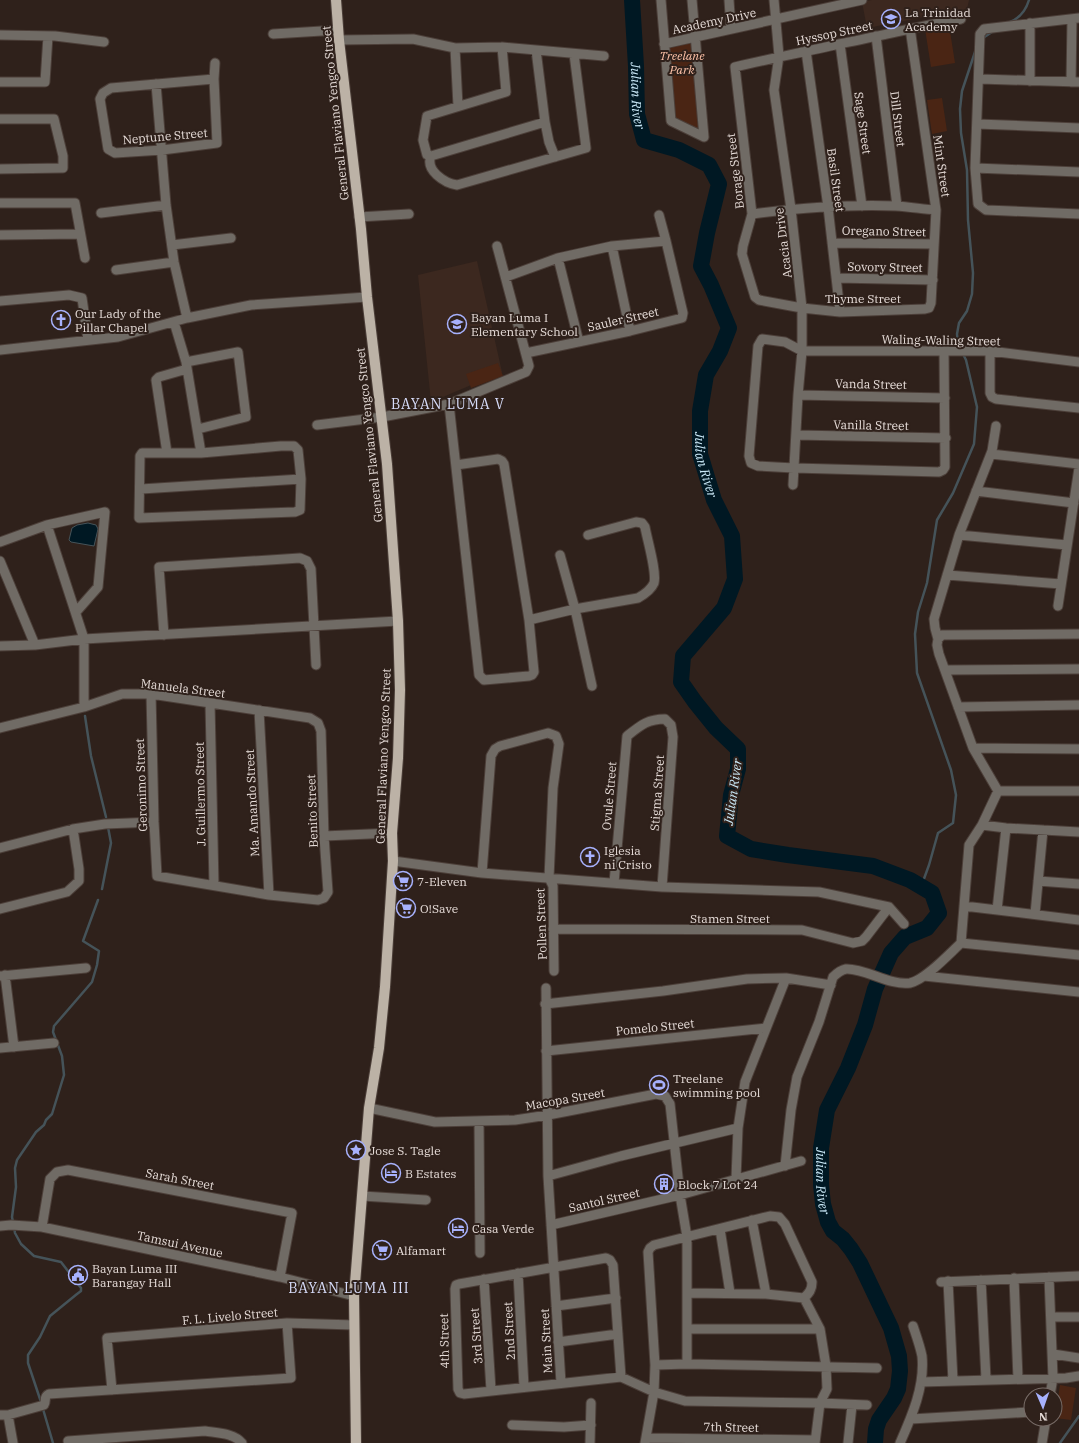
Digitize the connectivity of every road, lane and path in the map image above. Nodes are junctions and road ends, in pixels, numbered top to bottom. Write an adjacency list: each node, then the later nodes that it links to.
1 (336, 0): 15 (main road, General Flaviano Yengco Street)
2 (661, 0): 20 (street)
3 (692, 0): 18 (street)
4 (729, 0): 12 (street)
5 (774, 0): 9 (street, Acacia Drive)
6 (862, 0): 9 (street, Academy Drive)
7 (1075, 18): 10 (street); 35 (street)
8 (961, 19): 11 (street, Hyssop Street)
9 (775, 20): 12 (street, Academy Drive); 28 (street, Acacia Drive)
10 (1030, 23): 32 (street); 33 (street)
11 (910, 28): 17 (street, Hyssop Street); 54 (street, Mint Street)
12 (731, 29): 18 (street, Academy Drive)
13 (272, 34): 15 (street)
14 (0, 35): 16 (street)
15 (338, 35): 23 (street); 60 (main road, General Flaviano Yengco Street)
16 (48, 36): 19 (street); 34 (street)
17 (876, 36): 21 (street, Hyssop Street); 51 (street, Dill Street)
18 (696, 37): 20 (street, Academy Drive); 20 (street)
19 (104, 42)
20 (664, 44)
21 (840, 44): 25 (street, Hyssop Street); 50 (street, Sage Street)
22 (502, 47): 23 (street); 24 (street); 37 (street)
23 (456, 48): 37 (street)
24 (536, 50): 26 (street); 39 (street)
25 (806, 51): 28 (street, Hyssop Street); 52 (street, Basil Street)
26 (574, 54): 27 (street); 44 (street)
27 (604, 56)
28 (779, 56): 30 (street, Hyssop Street); 53 (street, Acacia Drive)
29 (215, 63): 31 (street)
30 (735, 67): 57 (street, Borage Street)
31 (214, 79): 36 (street); 42 (street, Neptune Street)
32 (980, 79): 33 (street); 40 (street)
33 (1030, 80): 35 (street)
34 (0, 82)
35 (1075, 82)
36 (156, 84): 42 (street); 42 (street, Neptune Street)
37 (458, 106): 43 (street)
38 (0, 119): 46 (street)
39 (545, 122): 43 (street); 44 (street)
40 (977, 124): 41 (street); 45 (street)
41 (1079, 128)
42 (162, 150): 49 (street)
43 (431, 156): 44 (street)
44 (556, 157)
45 (975, 168): 47 (street); 58 (street)
46 (0, 169)
47 (1079, 172)
48 (0, 203): 61 (street)
49 (166, 205): 55 (street); 67 (street)
50 (862, 206): 51 (street); 52 (street)
51 (897, 206): 54 (street)
52 (828, 207): 53 (street); 65 (street, Basil Street)
53 (791, 210): 57 (street); 80 (street, Acacia Drive)
54 (936, 210): 66 (street, Mint Street)
55 (101, 213)
56 (409, 214): 60 (street)
57 (752, 214): 77 (street, Borage Street)
58 (1079, 214)
59 (659, 215): 64 (street)
60 (359, 217): 78 (main road, General Flaviano Yengco Street)
61 (80, 234): 62 (street); 70 (street)
62 (0, 235)
63 (231, 238): 67 (street)
64 (666, 241): 69 (street); 85 (street, Sauler Street)
65 (832, 243): 66 (street, Oregano Street); 75 (street, Basil Street)
66 (934, 244): 76 (street, Mint Street)
67 (172, 245): 72 (street)
68 (498, 246): 74 (street)
69 (612, 246): 71 (street); 85 (street)
70 (85, 258)
71 (558, 258): 74 (street); 87 (street)
72 (174, 262): 73 (street); 83 (street)
73 (116, 270)
74 (506, 277): 92 (street)
75 (837, 278): 76 (street, Sovory Street); 82 (street, Basil Street)
76 (933, 280): 81 (street, Mint Street)
77 (753, 294): 80 (street, Thyme Street)
78 (366, 297): 83 (street); 99 (main road, General Flaviano Yengco Street)
79 (0, 301): 86 (street)
80 (802, 308): 82 (street, Thyme Street); 89 (street, Acacia Drive)
81 (929, 308): 82 (street, Thyme Street)
82 (840, 312)
83 (187, 318): 84 (street)
84 (174, 322): 86 (street); 94 (street)
85 (630, 331): 87 (street, Sauler Street)
86 (88, 340): 88 (street)
87 (578, 342): 92 (street, Sauler Street)
88 (0, 350)
89 (802, 351): 90 (street, Waling-Waling Street); 95 (street, Acacia Drive); 110 (street)
90 (949, 351): 91 (street, Waling-Waling Street); 96 (street)
91 (990, 352): 93 (street, Waling-Waling Street); 98 (street)
92 (526, 353): 97 (street)
93 (1079, 362)
94 (186, 366): 102 (street); 102 (street); 105 (street)
95 (798, 395): 96 (street, Vanda Street); 103 (street, Acacia Drive)
96 (945, 398): 104 (street)
97 (449, 404): 99 (street); 109 (street)
98 (1079, 408)
99 (382, 417): 100 (street); 130 (main road, General Flaviano Yengco Street)
100 (317, 425)
101 (996, 426): 107 (street)
102 (198, 429): 106 (street)
103 (796, 435): 104 (street, Vanilla Street); 110 (street, Acacia Drive)
104 (946, 438): 110 (street)
105 (167, 453): 106 (street); 114 (street)
106 (201, 453): 112 (street)
107 (991, 454): 108 (street); 115 (street)
108 (1079, 464)
109 (456, 465): 129 (street); 129 (street)
110 (794, 468): 113 (street, Acacia Drive)
111 (1079, 468): 116 (street)
112 (301, 479): 114 (street); 114 (street)
113 (793, 485)
114 (140, 488)
115 (976, 491): 116 (street); 119 (street)
116 (1074, 503): 121 (street)
117 (47, 525): 120 (street); 128 (street); 128 (street)
118 (588, 535): 127 (street)
119 (959, 535): 121 (street); 124 (street)
120 (0, 542)
121 (1067, 545): 125 (street)
122 (560, 555): 127 (street)
123 (0, 561): 136 (street)
124 (947, 575): 125 (street); 135 (street)
125 (1062, 584): 126 (street)
126 (1058, 606)
127 (575, 608): 129 (street); 141 (street)
128 (76, 612): 134 (street)
129 (529, 620)
130 (398, 621): 131 (street); 161 (main road, General Flaviano Yengco Street)
131 (313, 626): 133 (street); 133 (street); 138 (street)
132 (1079, 634): 135 (street)
133 (164, 635): 134 (street)
134 (84, 639): 136 (street); 145 (street)
135 (938, 639): 140 (street)
136 (36, 645): 137 (street)
137 (0, 646)
138 (316, 665)
139 (1079, 669): 140 (street)
140 (946, 670): 146 (street)
141 (592, 686)
142 (151, 694): 143 (street, Manuela Street); 145 (street, Manuela Street); 155 (street, Geronimo Street)
143 (210, 703): 147 (street, Manuela Street); 170 (street, J. Guillermo Street)
144 (1079, 705): 146 (street)
145 (84, 707): 150 (street, Manuela Street)
146 (958, 707): 151 (street)
147 (259, 710): 148 (street, Manuela Street); 172 (street, Ma. Amando Street)
148 (318, 723): 162 (street, Benito Street)
149 (671, 725): 168 (street, Ovule Street); 171 (street, Stigma Street)
150 (0, 728)
151 (973, 748): 152 (street); 153 (street)
152 (1079, 749)
153 (998, 791): 154 (street); 156 (street)
154 (1079, 791)
155 (154, 822): 158 (street); 170 (street, Geronimo Street)
156 (982, 825): 157 (street); 173 (street)
157 (1006, 828): 159 (street); 176 (street)
158 (73, 829): 163 (street); 175 (street)
159 (1043, 830): 160 (street); 167 (street)
160 (1079, 832)
161 (392, 833): 162 (street); 164 (main road, General Flaviano Yengco Street)
162 (324, 836): 172 (street, Benito Street)
163 (0, 848)
164 (393, 861): 165 (street); 197 (main road, General Flaviano Yengco Street)
165 (482, 873): 166 (street); 166 (street, Pollen Street)
166 (549, 878): 168 (street); 180 (street, Pollen Street)
167 (1038, 881): 169 (street); 177 (street)
168 (614, 883): 171 (street)
169 (1079, 884)
170 (214, 885): 172 (street)
171 (662, 887): 174 (street)
172 (269, 895)
173 (964, 906): 176 (street); 181 (street)
174 (889, 907): 179 (street); 180 (street, Stamen Street)
175 (0, 909)
176 (996, 910): 177 (street)
177 (1035, 914): 178 (street)
178 (1079, 920)
179 (904, 924)
180 (553, 929): 184 (street, Pollen Street)
181 (961, 943): 182 (street); 186 (street)
182 (1079, 955)
183 (86, 968): 185 (street)
184 (554, 971)
185 (2, 976): 194 (street)
186 (924, 976): 188 (street); 190 (street)
187 (786, 978): 188 (street); 191 (street); 192 (street)
188 (831, 985): 203 (street)
189 (546, 988): 191 (street, Main Street)
190 (1079, 992)
191 (545, 1004): 196 (street, Main Street)
192 (766, 1028): 196 (street, Pomelo Street); 200 (street)
193 (54, 1043): 194 (street)
194 (14, 1047): 195 (street)
195 (0, 1048)
196 (546, 1051): 198 (street, Main Street)
197 (369, 1108): 199 (street, Macopa Street); 207 (main road, General Flaviano Yengco Street)
198 (548, 1115): 199 (street, Macopa Street); 201 (street, Macopa Street); 204 (street, Main Street)
199 (479, 1121): 215 (street)
200 (738, 1128): 201 (street); 205 (street)
201 (674, 1143): 204 (street); 206 (street, Macopa Street)
202 (801, 1162): 203 (street, Santol Street)
203 (785, 1166): 205 (street, Santol Street)
204 (548, 1176): 210 (street, Main Street)
205 (736, 1179): 206 (street, Santol Street)
206 (680, 1195): 210 (street, Santol Street); 214 (street, Macopa Street)
207 (362, 1196): 208 (street); 227 (main road, General Flaviano Yengco Street)
208 (426, 1200)
209 (752, 1220): 213 (street); 226 (street); 229 (street)
210 (551, 1225): 216 (street, Main Street)
211 (0, 1226): 212 (street, Tamsui Avenue)
212 (42, 1228): 219 (street, Tamsui Avenue); 219 (street, Sarah Street)
213 (720, 1229): 214 (street); 225 (street)
214 (686, 1237): 224 (street, Macopa Street); 243 (street)
215 (480, 1253)
216 (554, 1267): 217 (street, 4th Street); 228 (street, 4th Street); 230 (street, Main Street)
217 (518, 1273): 222 (street, 4th Street); 254 (street, 2nd Street)
218 (1079, 1276): 220 (street)
219 (280, 1277): 227 (street, Tamsui Avenue)
220 (1049, 1277): 221 (street); 231 (street)
221 (1014, 1278): 223 (street); 249 (street)
222 (484, 1279): 257 (street, 3rd Street); 257 (street, 4th Street)
223 (980, 1280): 250 (street); 251 (street)
224 (687, 1293): 225 (street); 236 (street, Macopa Street)
225 (730, 1293): 226 (street)
226 (766, 1294): 229 (street)
227 (354, 1296): 234 (main road, General Flaviano Yengco Street)
228 (616, 1298): 230 (street); 238 (street)
229 (804, 1298): 237 (street)
230 (556, 1306): 239 (street, Main Street)
231 (1051, 1317): 232 (street); 240 (street)
232 (1079, 1317)
233 (287, 1323): 234 (street, F. L. Livelo Street); 256 (street, F. L. Livelo Street); 256 (street)
234 (354, 1325): 274 (main road, General Flaviano Yengco Street)
235 (913, 1326): 252 (street)
236 (687, 1329): 237 (street); 242 (street, Macopa Street)
237 (820, 1329): 244 (street)
238 (618, 1334): 239 (street); 247 (street)
239 (558, 1342): 253 (street, Main Street)
240 (1053, 1354): 241 (street); 248 (street)
241 (1079, 1358)
242 (687, 1364): 243 (street); 244 (street)
243 (655, 1365): 258 (street)
244 (826, 1366): 245 (street); 260 (street)
245 (876, 1368)
246 (1079, 1376): 248 (street)
247 (621, 1377): 253 (street, Main Street); 258 (street)
248 (1053, 1378): 249 (street); 255 (street)
249 (1018, 1379): 250 (street)
250 (986, 1380): 251 (street)
251 (953, 1381): 252 (street)
252 (921, 1382): 265 (street)
253 (561, 1383): 254 (street, 4th Street)
254 (524, 1387): 257 (street, 4th Street)
255 (1051, 1387)
256 (112, 1390): 264 (street)
257 (491, 1390)
258 (654, 1392): 260 (street); 269 (street)
259 (591, 1403): 267 (street)
260 (820, 1403): 261 (street); 271 (street)
261 (852, 1405): 262 (street); 276 (street)
262 (867, 1405)
263 (1023, 1412): 265 (street)
264 (4, 1415): 272 (street)
265 (911, 1418): 277 (street)
266 (512, 1424): 267 (street)
267 (591, 1425): 275 (street)
268 (1045, 1427): 278 (street)
269 (646, 1440): 271 (street, 7th Street)
270 (68, 1441): 273 (street)
271 (815, 1442)
272 (13, 1443)
273 (242, 1443)
274 (356, 1443)
275 (590, 1443)
276 (848, 1443)
277 (900, 1443)
278 (1042, 1443)

